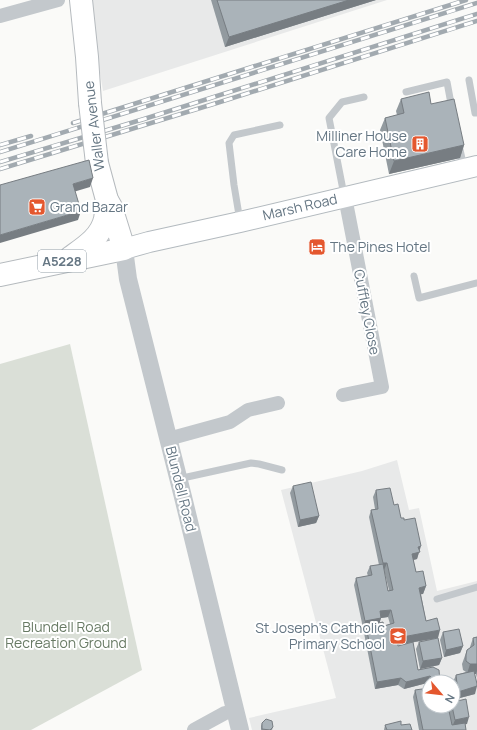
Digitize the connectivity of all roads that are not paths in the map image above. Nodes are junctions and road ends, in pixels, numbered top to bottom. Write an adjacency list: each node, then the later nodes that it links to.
1 (58, 0): 3 (street)
2 (80, 0): 13 (main road, Waller Avenue, bridge)
3 (0, 16)
4 (469, 80): 7 (lane)
5 (406, 92): 8 (lane)
6 (364, 97): 12 (lane)
7 (477, 113)
8 (454, 118)
9 (280, 125): 14 (lane)
10 (458, 140): 11 (lane)
11 (471, 167): 12 (main road, Marsh Road)
12 (345, 197): 14 (main road, Marsh Road); 20 (street, Cuffley Close)
13 (107, 200): 15 (main road, Waller Avenue); 16 (main road)
14 (240, 222): 15 (main road, Marsh Road)
15 (124, 248): 16 (main road, A5228); 22 (street, Blundell Road)
16 (67, 260): 17 (main road, A5228)
17 (0, 275)
18 (414, 276): 19 (lane)
19 (477, 283)
20 (343, 395)
21 (278, 403): 22 (street)
22 (168, 439): 24 (street, Blundell Road)
23 (282, 470): 24 (lane)
24 (178, 478): 27 (street, Blundell Road)
25 (477, 587): 26 (lane)
26 (437, 600)
27 (235, 711): 28 (street); 29 (street, Blundell Road)
28 (194, 730)
29 (240, 730)

